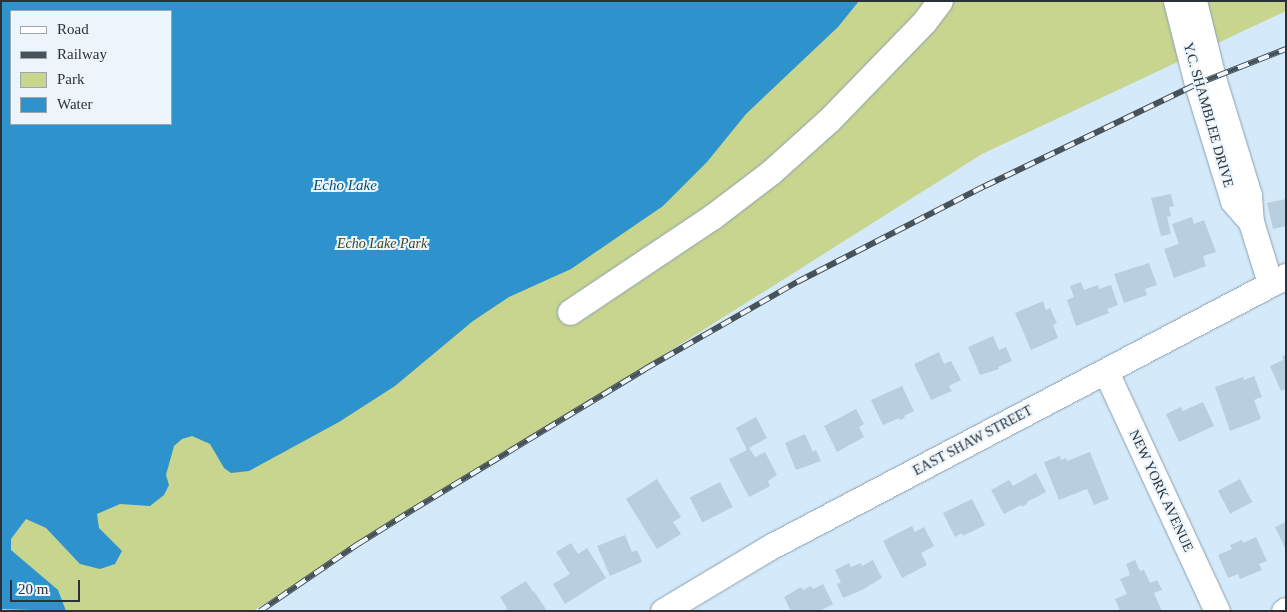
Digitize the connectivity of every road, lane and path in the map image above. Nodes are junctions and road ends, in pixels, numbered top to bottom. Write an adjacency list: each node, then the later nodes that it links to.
1 (940, 1): 6 (street)
2 (1176, 1): 4 (street, Y.C. SHAMBLEE DRIVE)
3 (1194, 1): 4 (street, Y.C. SHAMBLEE DRIVE)
4 (1251, 222): 5 (street, Y.C. SHAMBLEE DRIVE)
5 (1278, 279): 7 (street, EAST SHAW STREET)
6 (570, 312)
7 (1106, 372): 8 (street, EAST SHAW STREET); 9 (street, NEW YORK AVENUE)
8 (663, 611)
9 (1217, 611)

